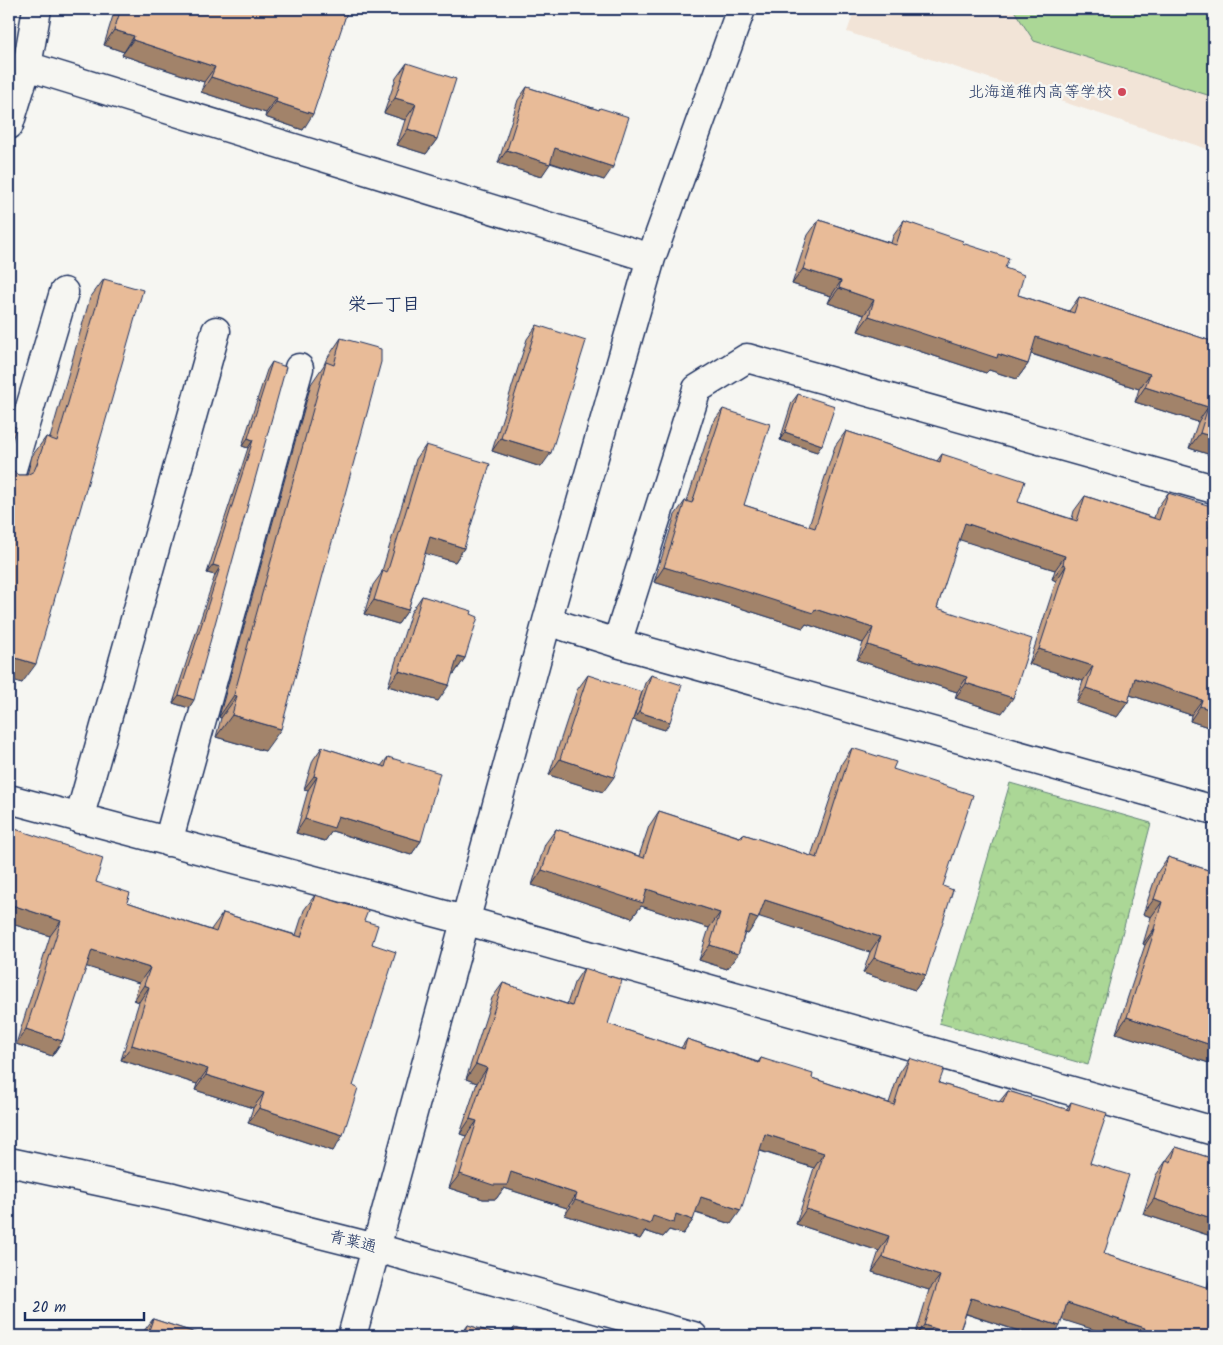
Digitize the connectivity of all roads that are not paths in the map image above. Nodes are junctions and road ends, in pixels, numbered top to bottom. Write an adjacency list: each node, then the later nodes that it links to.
1 (37, 9): 3 (street)
2 (741, 9): 5 (street)
3 (27, 66): 4 (street); 5 (street)
4 (9, 125)
5 (651, 258): 11 (street)
6 (64, 292): 9 (street)
7 (216, 331): 15 (street)
8 (299, 368): 16 (street)
9 (9, 479)
10 (1214, 489): 12 (street)
11 (547, 621): 12 (street); 17 (street)
12 (617, 643): 14 (street)
13 (9, 800): 15 (street)
14 (1214, 810)
15 (80, 818): 16 (street)
16 (168, 842): 17 (street)
17 (464, 920): 18 (street); 20 (street)
18 (1214, 1131)
19 (9, 1162): 20 (street, 青葉通)
20 (376, 1248): 21 (street); 22 (street, 青葉通)
21 (352, 1336)
22 (693, 1336)

